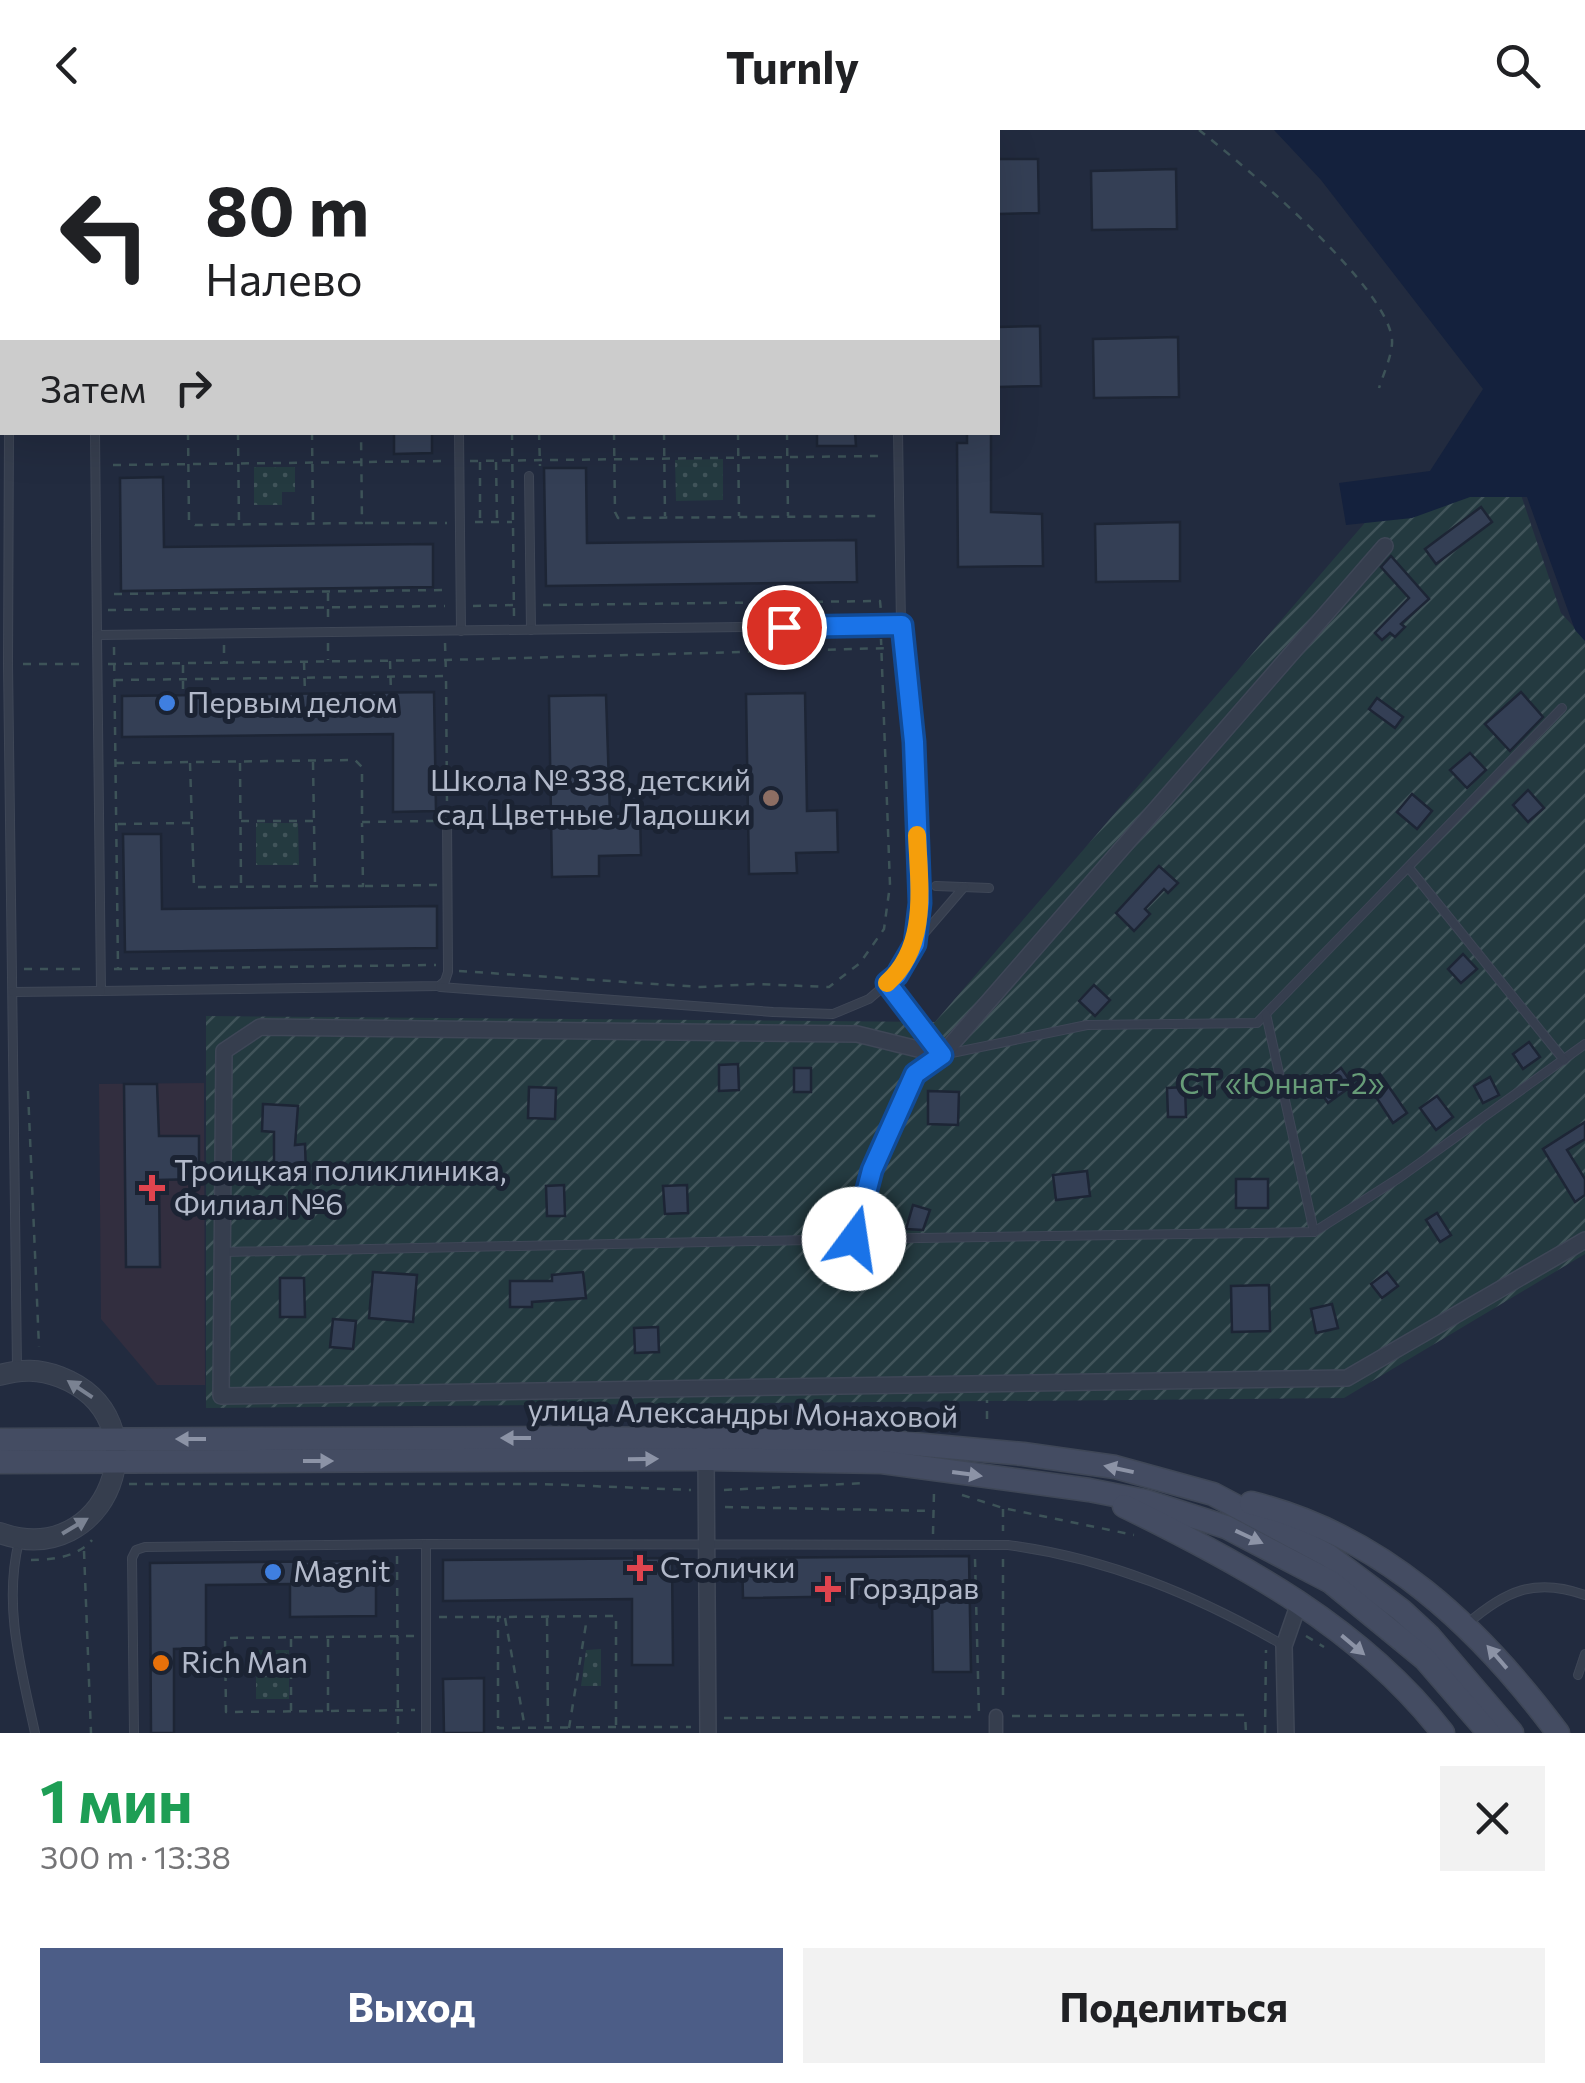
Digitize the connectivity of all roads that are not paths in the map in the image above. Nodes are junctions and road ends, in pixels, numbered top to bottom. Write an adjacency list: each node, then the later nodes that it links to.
1 (9, 435): 21 (lane)
2 (95, 435): 10 (lane)
3 (459, 435): 9 (lane)
4 (898, 435): 7 (lane)
5 (529, 476): 8 (lane)
6 (1385, 546): 24 (street)
7 (902, 625): 8 (lane); 17 (lane)
8 (531, 630): 9 (lane)
9 (461, 631): 10 (lane)
10 (97, 635): 20 (lane)
11 (1562, 708): 13 (lane)
12 (441, 820): 19 (lane)
13 (1409, 868): 22 (lane); 25 (lane)
14 (936, 886): 15 (lane)
15 (964, 887): 16 (lane); 17 (lane)
16 (989, 888)
17 (915, 944): 18 (lane)
18 (887, 983): 19 (lane); 24 (lane)
19 (438, 986): 20 (lane)
20 (101, 991): 21 (lane)
21 (13, 992): 30 (lane)
22 (1266, 1014): 24 (lane); 26 (lane)
23 (1585, 1044): 25 (lane)
24 (942, 1055): 27 (lane); 29 (street)
25 (1564, 1060): 26 (lane)
26 (1314, 1232): 27 (lane)
27 (854, 1239): 29 (lane)
28 (1585, 1240): 29 (street)
29 (223, 1252)
30 (8, 1372): 32 (street, one-way to 30)
31 (0, 1440): 32 (main road, улица Александры Монаховой)
32 (116, 1451): 33 (main road, улица Александры Монаховой, one-way to 33); 34 (main road, улица Александры Монаховой); 36 (main road, улица Александры Монаховой, one-way to 32); 38 (street, one-way to 32)
33 (706, 1459): 35 (main road, улица Александры Монаховой, one-way to 35); 37 (street)
34 (0, 1462)
35 (1089, 1490): 41 (main road); 54 (main road, улица Александры Монаховой, one-way to 54)
36 (1213, 1494): 42 (main road); 55 (main road, улица Александры Монаховой)
37 (706, 1543): 39 (lane); 43 (lane); 47 (street)
38 (11, 1544): 48 (lane)
39 (426, 1544): 49 (lane); 50 (lane)
40 (1585, 1596): 42 (lane)
41 (1299, 1603): 43 (street); 53 (main road, one-way to 53)
42 (1467, 1624): 56 (main road, one-way to 42)
43 (1284, 1646): 52 (street)
44 (1585, 1654): 45 (lane)
45 (1578, 1675)
46 (1000, 1716): 51 (street)
47 (708, 1725)
48 (35, 1733)
49 (134, 1733)
50 (426, 1733)
51 (996, 1733)
52 (1286, 1733)
53 (1444, 1733)
54 (1489, 1733)
55 (1512, 1733)
56 (1558, 1733)

